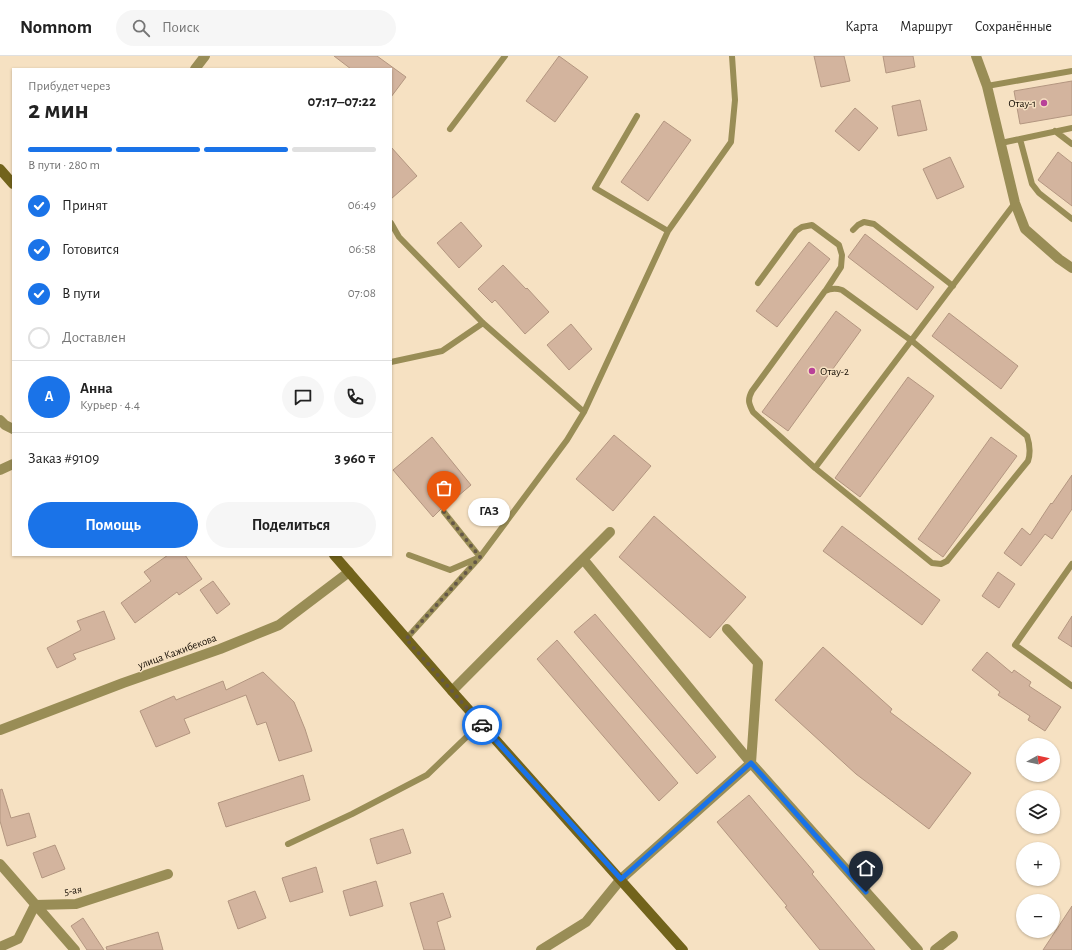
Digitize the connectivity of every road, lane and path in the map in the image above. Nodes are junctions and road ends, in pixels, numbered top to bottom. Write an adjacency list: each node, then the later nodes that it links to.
1 (205, 56): 5 (street)
2 (505, 56): 10 (lane)
3 (732, 56): 21 (lane)
4 (976, 56): 7 (street)
5 (196, 68)
6 (1072, 71): 7 (lane)
7 (987, 86): 13 (street)
8 (637, 116): 21 (lane)
9 (1072, 128): 11 (lane)
10 (450, 129)
11 (1055, 131): 12 (lane); 14 (lane)
12 (1020, 139): 13 (lane); 18 (lane)
13 (1001, 143): 17 (street)
14 (1072, 144)
15 (0, 169): 16 (main road)
16 (12, 183)
17 (1015, 203): 22 (street); 24 (lane)
18 (1072, 219)
19 (392, 225): 26 (lane)
20 (853, 230): 24 (lane)
21 (668, 231): 29 (lane)
22 (1072, 268)
23 (758, 282): 25 (lane)
24 (953, 286): 27 (lane)
25 (825, 291): 27 (lane); 33 (lane)
26 (483, 323): 28 (lane); 29 (lane)
27 (912, 341): 33 (lane); 33 (lane)
28 (392, 362)
29 (584, 412): 39 (lane)
30 (0, 420): 31 (street)
31 (12, 428)
32 (12, 464): 34 (street)
33 (815, 468)
34 (0, 470)
35 (444, 512): 39 (lane)
36 (610, 532): 40 (street)
37 (409, 555): 39 (lane)
38 (335, 556): 42 (main road)
39 (480, 557): 44 (lane)
40 (583, 559): 46 (street); 49 (street)
41 (1072, 564): 45 (lane)
42 (349, 572): 44 (main road); 48 (street, улица Кажибекова)
43 (727, 629): 49 (street)
44 (406, 639): 46 (main road)
45 (1072, 686)
46 (452, 691): 47 (main road)
47 (481, 723): 50 (lane); 53 (main road)
48 (0, 730)
49 (751, 763): 53 (street); 60 (street)
50 (288, 844)
51 (0, 864): 54 (street)
52 (168, 874): 54 (street, 5-ая)
53 (621, 879): 58 (street); 59 (main road)
54 (35, 905): 56 (street); 57 (street)
55 (954, 936): 61 (street)
56 (0, 947)
57 (75, 950)
58 (542, 950)
59 (684, 950)
60 (918, 950)
61 (936, 950)

